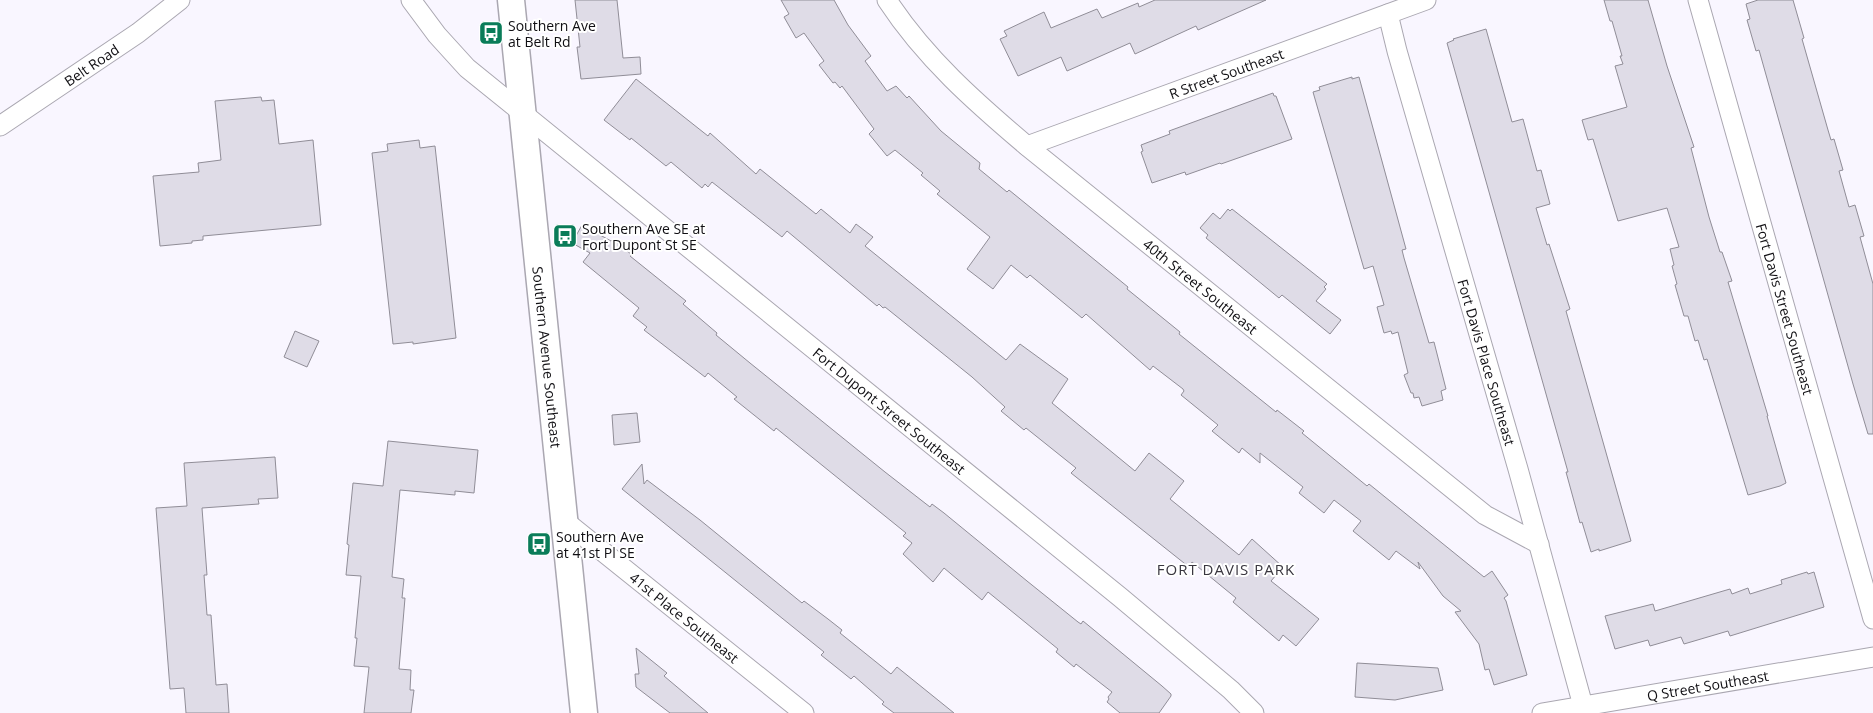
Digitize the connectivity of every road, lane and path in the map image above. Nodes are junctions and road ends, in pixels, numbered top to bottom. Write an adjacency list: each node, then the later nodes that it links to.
1 (180, 0): 9 (street, Belt Road)
2 (411, 0): 8 (street)
3 (511, 0): 8 (main road, Southern Avenue Southeast)
4 (887, 0): 10 (street, 40th Street Southeast)
5 (1426, 0): 7 (street, R Street Southeast)
6 (1698, 0): 13 (street, Fort Davis Street Southeast)
7 (1388, 14): 10 (street, R Street Southeast); 12 (street, Fort Davis Place Southeast)
8 (522, 112): 11 (main road, Southern Avenue Southeast); 18 (street, Fort Dupont Street Southeast)
9 (0, 126)
10 (1027, 146): 12 (street, 40th Street Southeast)
11 (566, 522): 16 (main road, Southern Avenue Southeast); 17 (street, 41st Place Southeast)
12 (1539, 544): 15 (street, Fort Davis Place Southeast)
13 (1873, 619)
14 (1873, 657): 15 (street, Q Street Southeast)
15 (1584, 709): 19 (street, Q Street Southeast)
16 (584, 713)
17 (804, 713)
18 (1254, 713)
19 (1542, 713)

